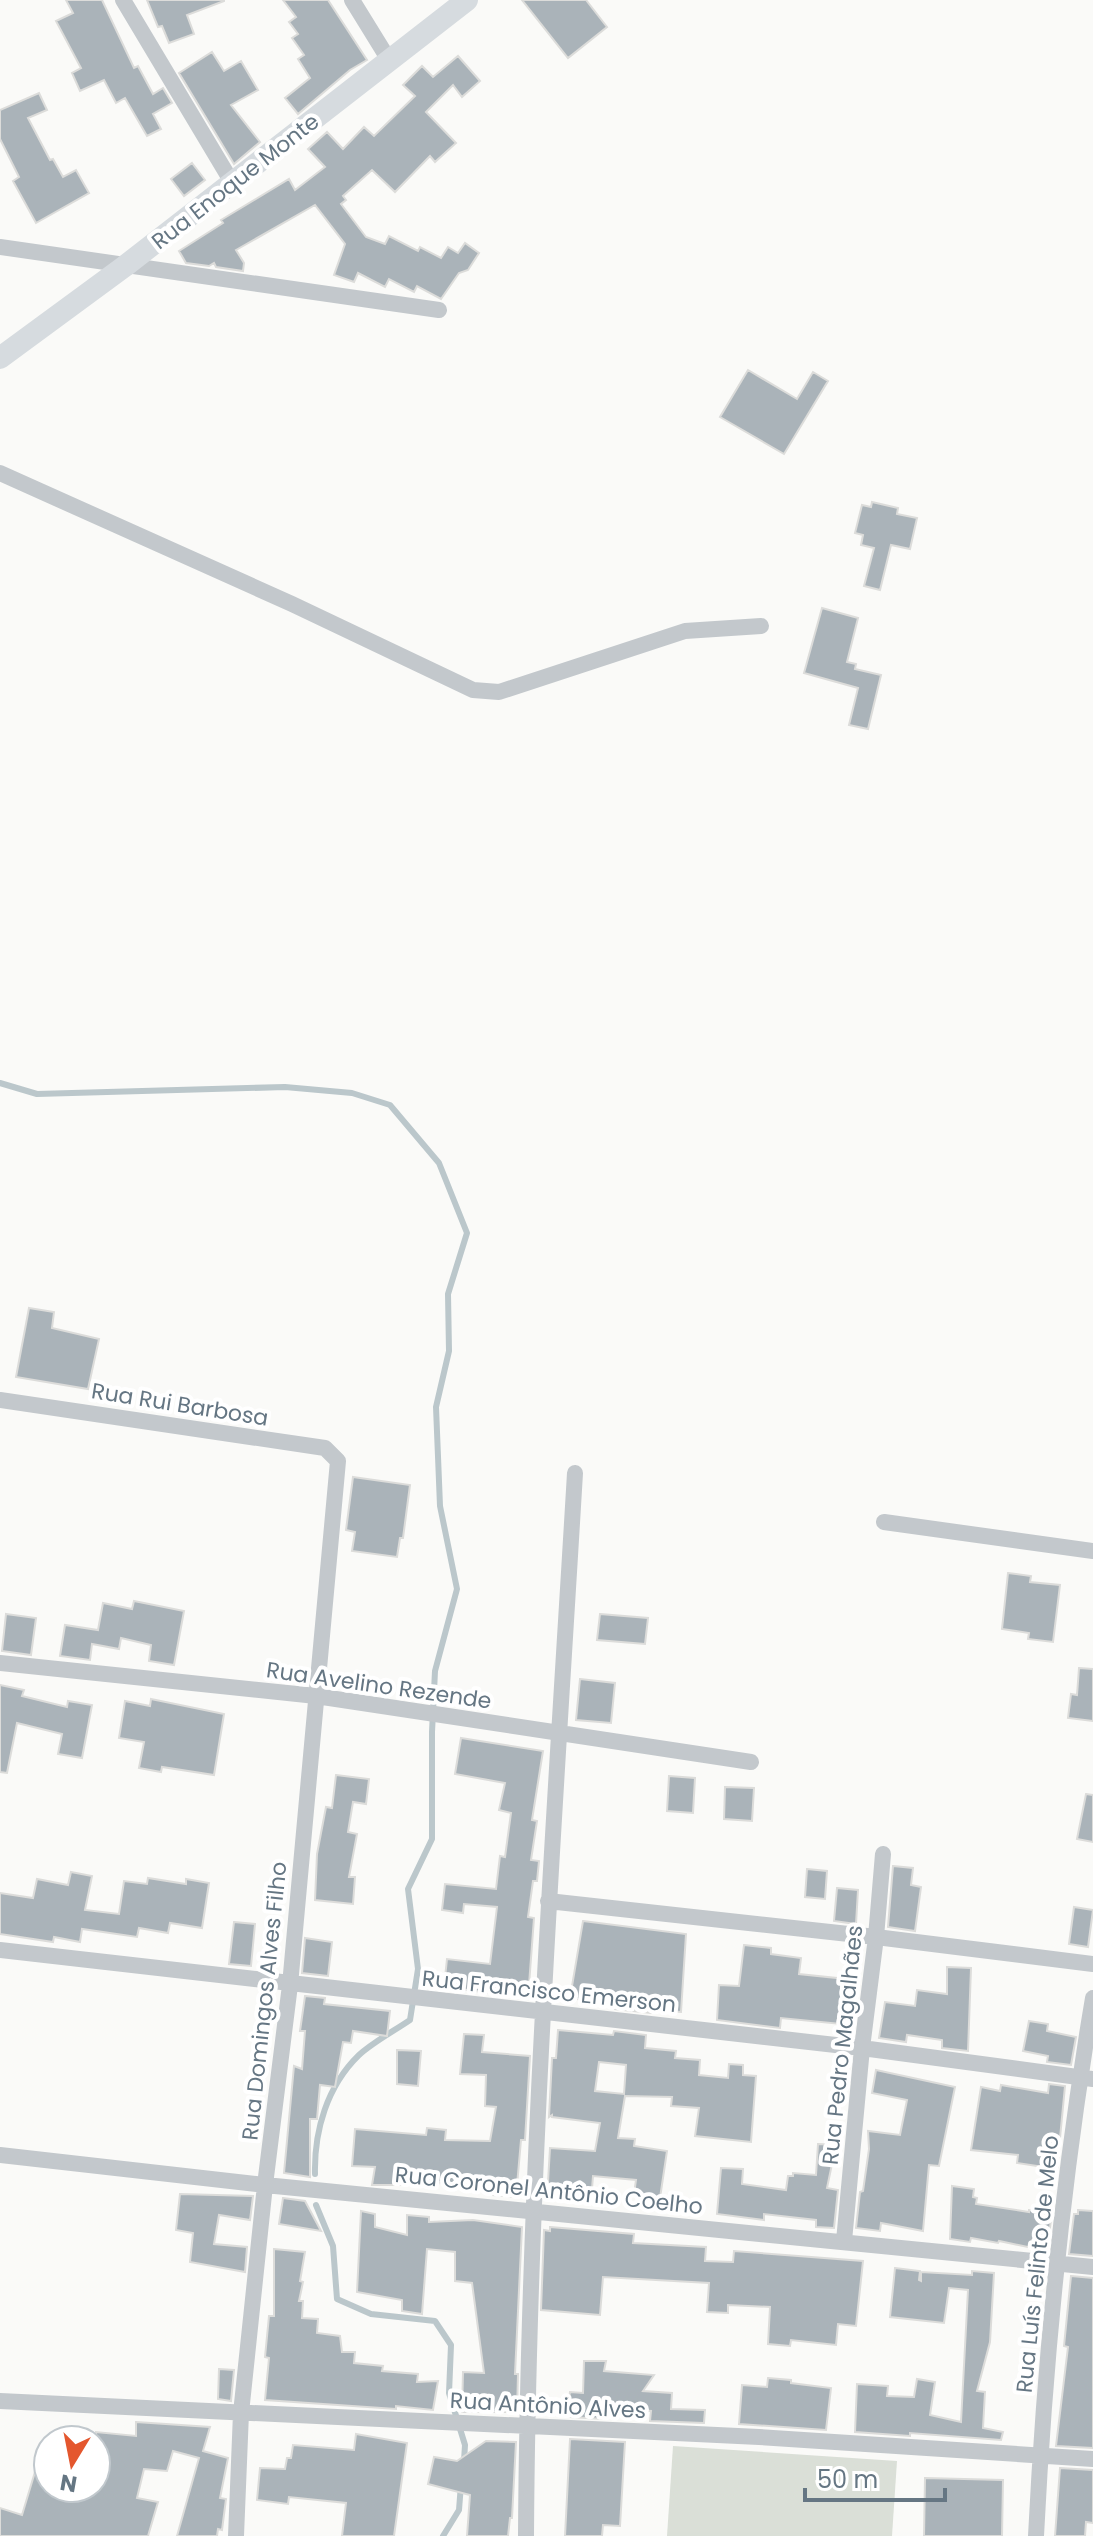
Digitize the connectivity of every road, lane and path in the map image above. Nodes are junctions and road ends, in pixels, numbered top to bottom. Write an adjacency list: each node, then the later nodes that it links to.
1 (123, 0): 5 (street)
2 (352, 0): 4 (street)
3 (467, 0): 4 (main road, Rua Enoque Monte)
4 (389, 60): 5 (main road, Rua Enoque Monte)
5 (233, 184): 7 (main road, Rua Enoque Monte)
6 (0, 247): 7 (street)
7 (125, 266): 8 (street); 9 (main road, Rua Enoque Monte)
8 (439, 310)
9 (0, 358)
10 (0, 473): 11 (street)
11 (761, 626)
12 (0, 1400): 13 (street, Rua Rui Barbosa)
13 (339, 1470): 18 (street, Rua Domingos Alves Filho)
14 (575, 1473): 19 (street)
15 (884, 1522): 16 (street)
16 (1093, 1551)
17 (0, 1663): 18 (street, Rua Avelino Rezende)
18 (316, 1696): 19 (street, Rua Avelino Rezende); 26 (street, Rua Domingos Alves Filho)
19 (559, 1735): 20 (street, Rua Avelino Rezende); 22 (street)
20 (751, 1762)
21 (883, 1854): 23 (street, Rua Pedro Magalhães)
22 (548, 1901): 23 (street); 28 (street)
23 (876, 1937): 25 (street); 29 (street, Rua Pedro Magalhães)
24 (0, 1950): 26 (street, Rua Francisco Emerson)
25 (1093, 1964)
26 (290, 1985): 28 (street, Rua Francisco Emerson); 32 (street, Rua Domingos Alves Filho)
27 (1093, 1998): 30 (street, Rua Luís Felinto de Melo)
28 (541, 2012): 29 (street, Rua Francisco Emerson); 33 (street)
29 (862, 2048): 30 (street, Rua Francisco Emerson); 34 (street, Rua Pedro Magalhães)
30 (1086, 2078): 35 (street, Rua Luís Felinto de Melo)
31 (0, 2155): 32 (street, Rua Coronel Antônio Coelho)
32 (265, 2185): 33 (street, Rua Coronel Antônio Coelho); 38 (street, Rua Domingos Alves Filho)
33 (534, 2211): 34 (street, Rua Coronel Antônio Coelho); 39 (street)
34 (844, 2241): 35 (street, Rua Coronel Antônio Coelho)
35 (1055, 2263): 36 (street, Rua Coronel Antônio Coelho); 40 (street, Rua Luís Felinto de Melo)
36 (1093, 2267)
37 (0, 2401): 38 (street, Rua Antônio Alves)
38 (241, 2413): 39 (street, Rua Antônio Alves); 42 (street, Rua Domingos Alves Filho)
39 (527, 2427): 40 (street, Rua Antônio Alves); 43 (street)
40 (1040, 2455): 41 (street, Rua Antônio Alves); 44 (street, Rua Luís Felinto de Melo)
41 (1093, 2459)
42 (236, 2536)
43 (526, 2536)
44 (1036, 2536)

